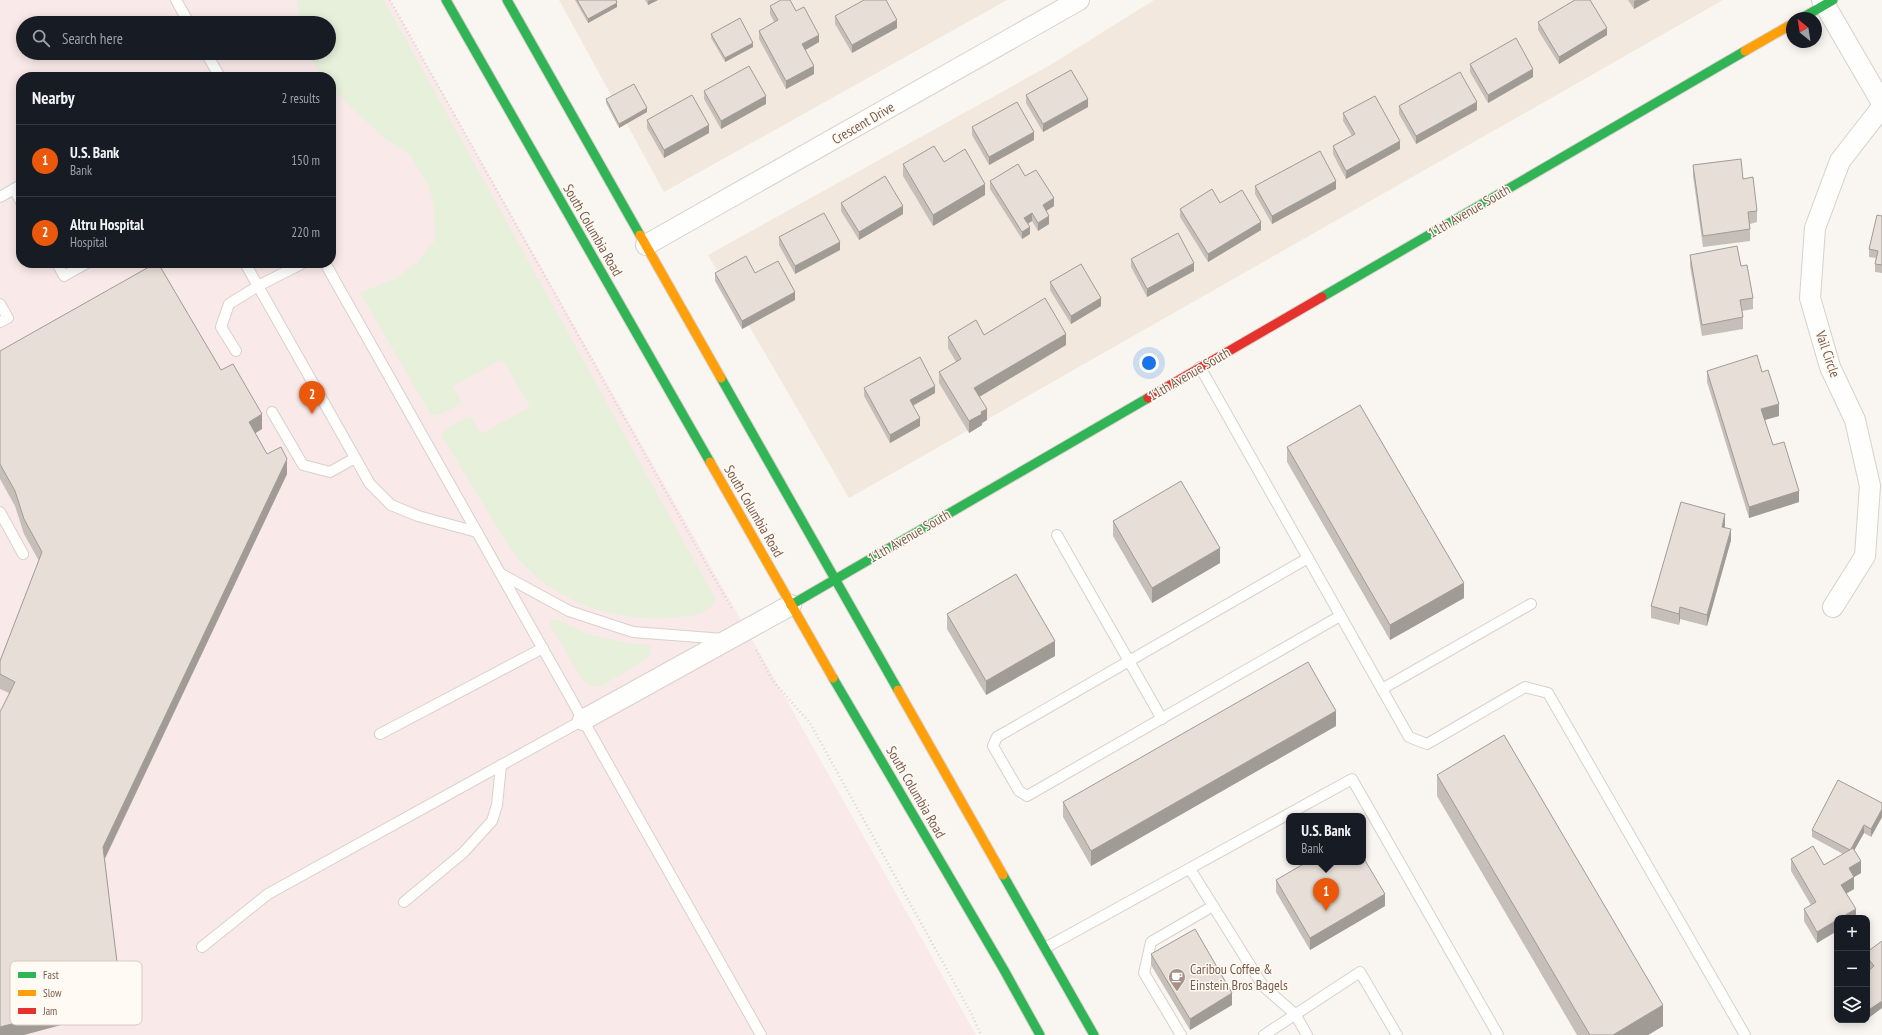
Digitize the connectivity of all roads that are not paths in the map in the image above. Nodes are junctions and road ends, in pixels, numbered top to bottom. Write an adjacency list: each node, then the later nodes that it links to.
1 (176, 0): 7 (lane)
2 (446, 0): 36 (main road, South Columbia Road)
3 (507, 0): 15 (main road)
4 (1079, 0): 15 (street, Crescent Drive)
5 (1826, 2): 6 (main road); 11 (street)
6 (1811, 12)
7 (185, 16)
8 (1786, 27): 25 (main road, 11th Avenue South)
9 (209, 60): 10 (lane)
10 (215, 72)
11 (1882, 103)
12 (1882, 107): 37 (street, Vail Circle)
13 (16, 188): 14 (lane)
14 (0, 197)
15 (646, 245): 34 (main road)
16 (60, 268): 17 (lane)
17 (79, 268)
18 (248, 268): 21 (lane)
19 (293, 268): 21 (lane)
20 (328, 268): 29 (lane)
21 (258, 286): 24 (lane); 27 (lane)
22 (0, 304): 23 (lane)
23 (0, 322)
24 (236, 351)
25 (1200, 367): 32 (lane); 34 (main road, 11th Avenue South)
26 (272, 412): 27 (lane)
27 (356, 458): 29 (lane)
28 (0, 512): 31 (lane)
29 (477, 532): 33 (lane)
30 (1057, 535): 41 (lane)
31 (23, 554)
32 (1308, 558): 38 (lane); 41 (lane)
33 (501, 574): 39 (lane); 40 (lane)
34 (835, 579): 36 (main road, 11th Avenue South); 53 (main road)
35 (1531, 604): 42 (lane)
36 (791, 605): 39 (street, 11th Avenue South); 56 (main road, South Columbia Road)
37 (1833, 607)
38 (1340, 616): 42 (lane); 43 (lane)
39 (728, 639): 44 (street, 11th Avenue South)
40 (543, 648): 44 (lane); 45 (lane)
41 (1129, 661): 43 (lane); 43 (lane)
42 (1382, 689): 63 (lane)
43 (1162, 719)
44 (583, 720): 46 (lane); 55 (lane)
45 (380, 734)
46 (501, 766): 50 (lane); 52 (lane)
47 (1291, 813): 62 (lane)
48 (1286, 816): 49 (lane)
49 (1190, 869): 51 (lane); 53 (lane)
50 (404, 902)
51 (1213, 906): 54 (lane); 58 (lane)
52 (202, 947)
53 (1046, 948): 57 (main road)
54 (1295, 1014): 59 (lane); 60 (lane); 61 (lane)
55 (761, 1035)
56 (1040, 1035)
57 (1094, 1035)
58 (1181, 1035)
59 (1264, 1035)
60 (1307, 1035)
61 (1396, 1035)
62 (1498, 1035)
63 (1745, 1035)

